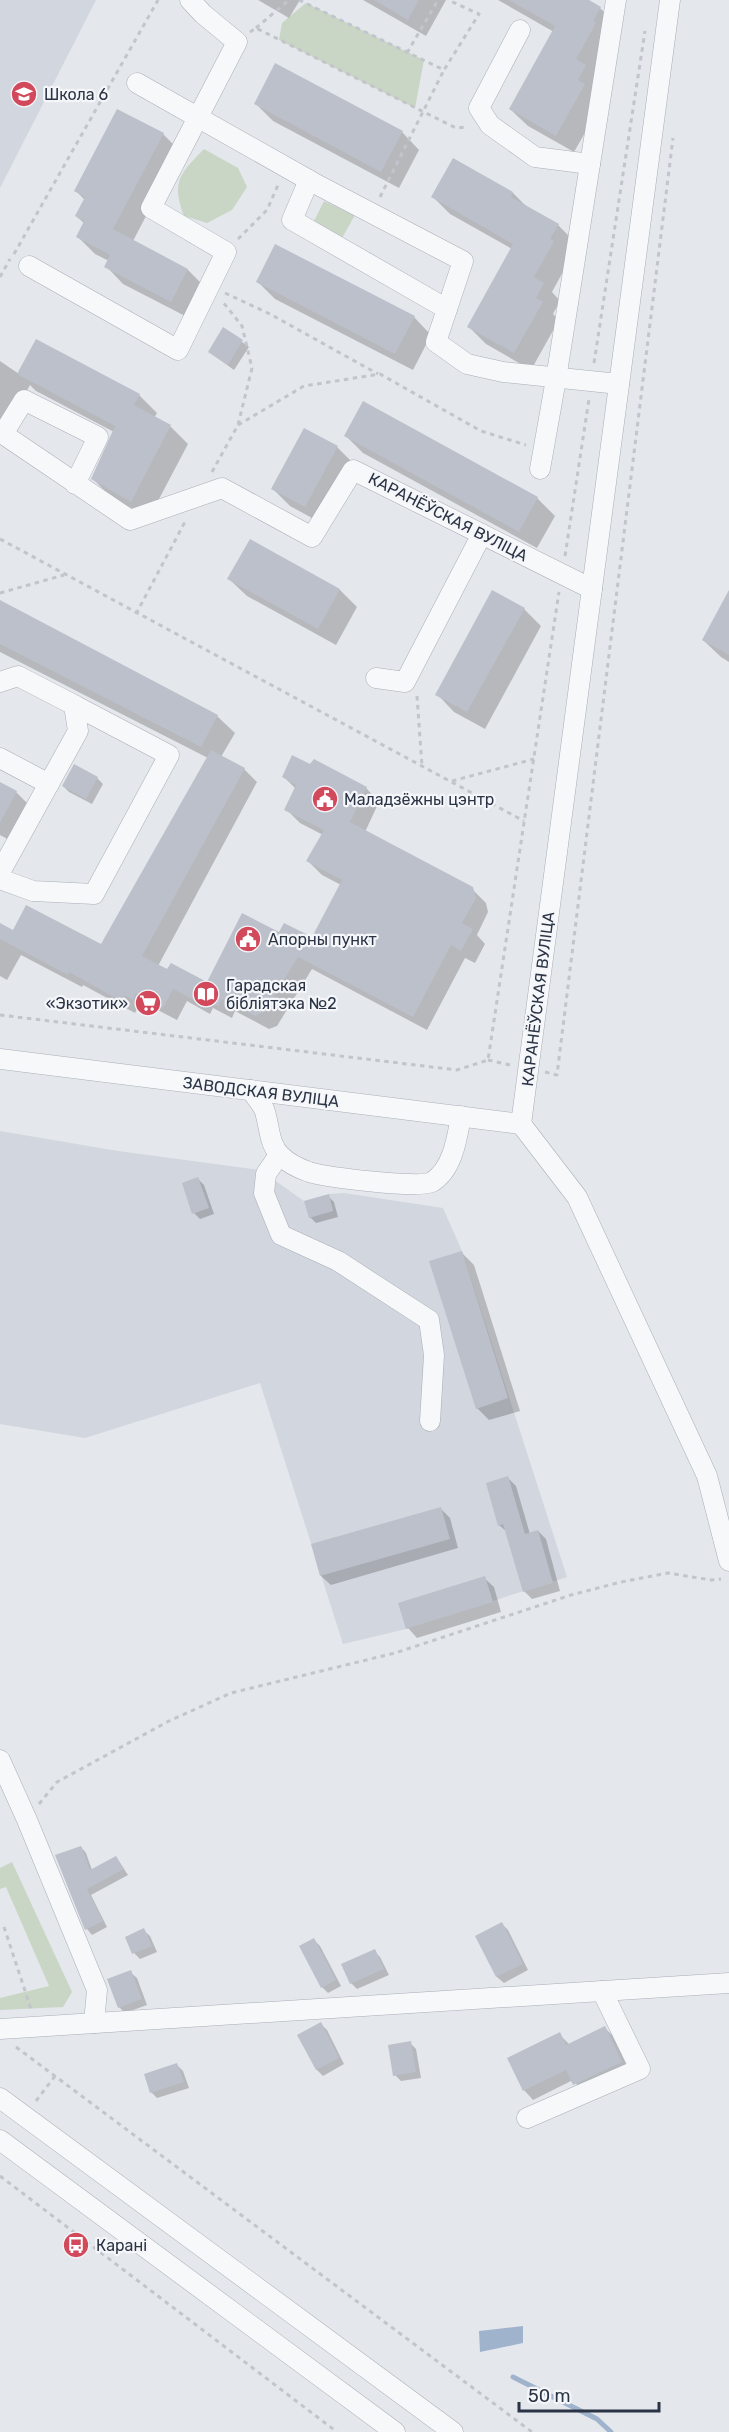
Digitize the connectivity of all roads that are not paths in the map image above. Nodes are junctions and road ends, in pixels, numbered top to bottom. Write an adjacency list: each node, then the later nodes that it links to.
1 (190, 0): 6 (street)
2 (616, 0): 7 (street)
3 (670, 0): 12 (street, КАРАНЁЎСКАЯ ВУЛІЦА)
4 (520, 30): 7 (street)
5 (137, 83): 6 (street)
6 (199, 118): 8 (street); 9 (street)
7 (590, 164): 11 (street)
8 (309, 180): 10 (street); 10 (street)
9 (29, 266)
10 (447, 309): 11 (street)
11 (556, 379): 12 (street); 13 (street)
12 (619, 384): 16 (street, КАРАНЁЎСКАЯ ВУЛІЦА)
13 (541, 460)
14 (75, 484): 14 (street, КАРАНЁЎСКАЯ ВУЛІЦА); 15 (street, КАРАНЁЎСКАЯ ВУЛІЦА)
15 (482, 534): 16 (street, КАРАНЁЎСКАЯ ВУЛІЦА); 17 (street)
16 (592, 589): 27 (street, КАРАНЁЎСКАЯ ВУЛІЦА)
17 (376, 678)
18 (0, 682): 19 (street)
19 (74, 705): 21 (street); 23 (street)
20 (0, 758): 21 (street)
21 (49, 784): 22 (street)
22 (0, 868)
23 (0, 879)
24 (0, 1059): 25 (street, ЗАВОДСКАЯ ВУЛІЦА)
25 (251, 1090): 26 (street, ЗАВОДСКАЯ ВУЛІЦА); 28 (street)
26 (461, 1116): 27 (street, ЗАВОДСКАЯ ВУЛІЦА); 28 (street)
27 (521, 1124): 30 (street)
28 (279, 1155): 29 (street)
29 (430, 1421)
30 (729, 1561)
31 (0, 1760): 34 (street)
32 (729, 1983): 33 (street)
33 (602, 1991): 34 (street); 37 (street)
34 (94, 2023): 35 (street)
35 (5, 2035)
36 (0, 2098): 40 (street)
37 (527, 2118)
38 (0, 2140): 39 (street)
39 (395, 2432)
40 (453, 2432)

